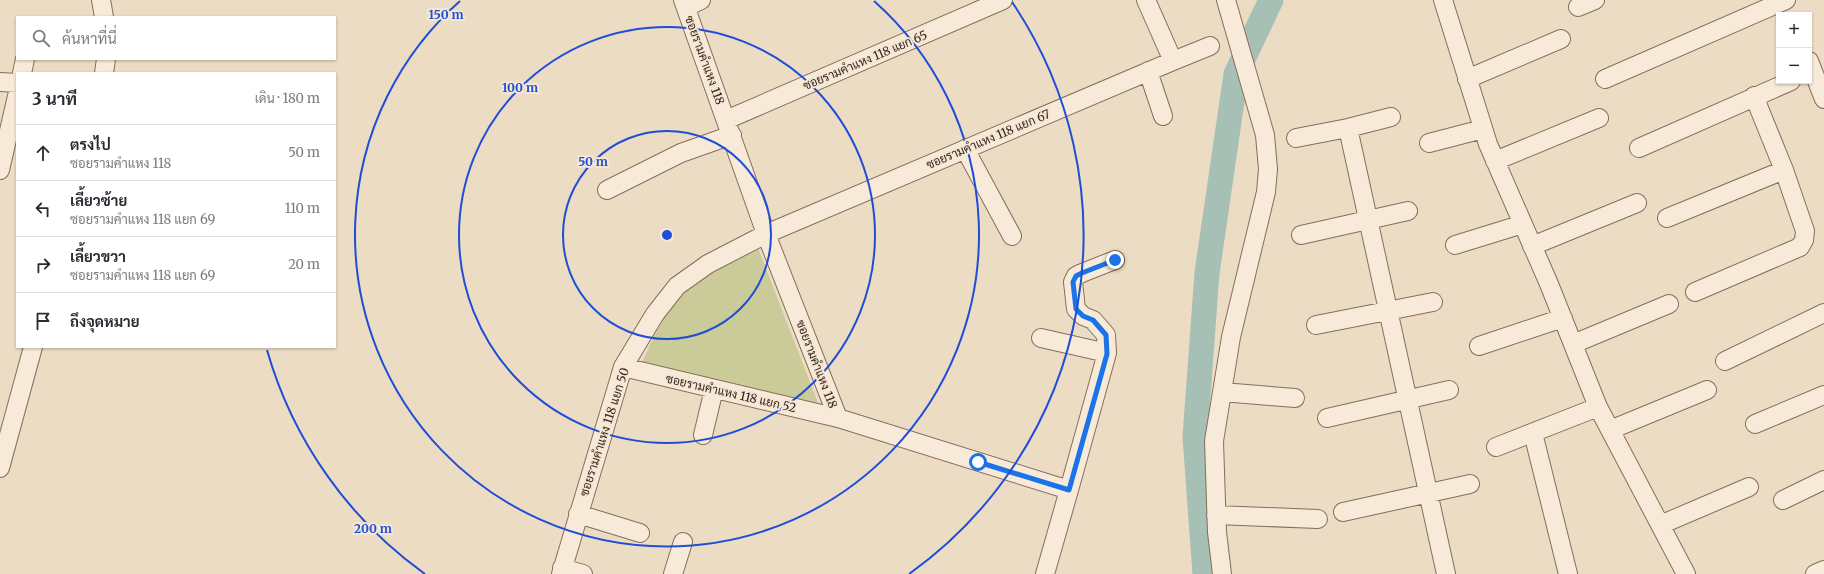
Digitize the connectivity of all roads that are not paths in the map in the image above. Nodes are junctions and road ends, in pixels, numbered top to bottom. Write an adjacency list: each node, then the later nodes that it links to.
1 (101, 0): 10 (street)
2 (1003, 0): 31 (street, ซอยรามคำแหง 118 แยก 65)
3 (1146, 0): 15 (street)
4 (1443, 0): 20 (street)
5 (1595, 0): 9 (street)
6 (690, 2): 31 (street, ซอยรามคำแหง 118)
7 (1227, 3): 70 (street)
8 (1785, 4): 21 (street)
9 (1578, 7)
10 (104, 16)
11 (1561, 39): 20 (street)
12 (1210, 46): 15 (street, ซอยรามคำแหง 118 แยก 67)
13 (25, 60): 18 (street)
14 (106, 60): 19 (street)
15 (1173, 61): 17 (street, ซอยรามคำแหง 118 แยก 67)
16 (1814, 68): 26 (street)
17 (1148, 71): 28 (street); 37 (street, ซอยรามคำแหง 118 แยก 67)
18 (22, 72)
19 (104, 72)
20 (1468, 79): 33 (street)
21 (1605, 79)
22 (0, 82): 23 (street)
23 (16, 83)
24 (1784, 84): 25 (street)
25 (1754, 96): 36 (street); 40 (street)
26 (1824, 99)
27 (16, 100): 39 (street)
28 (1163, 116)
29 (1390, 117): 32 (street)
30 (1599, 118): 38 (street)
31 (729, 127): 41 (street, ซอยรามคำแหง 118 แยก 65); 47 (street, ซอยรามคำแหง 118)
32 (1348, 128): 34 (street); 45 (street)
33 (1483, 129): 35 (street); 38 (street)
34 (1296, 138)
35 (1429, 144)
36 (1639, 148)
37 (965, 149): 47 (street, ซอยรามคำแหง 118 แยก 67); 49 (street)
38 (1495, 161): 46 (street)
39 (0, 170)
40 (1784, 170): 44 (street); 53 (street)
41 (607, 190)
42 (1636, 203): 51 (street)
43 (1408, 211): 45 (street)
44 (1667, 218)
45 (1368, 220): 48 (street); 56 (street)
46 (1523, 224): 50 (street); 51 (street)
47 (766, 234): 66 (street, ซอยรามคำแหง 118 แยก 50); 75 (street, ซอยรามคำแหง 118)
48 (1301, 235)
49 (1012, 236)
50 (1455, 246)
51 (1532, 246): 58 (street)
52 (1115, 260): 64 (street)
53 (1695, 292)
54 (1433, 302): 56 (street)
55 (1669, 304): 61 (street)
56 (1388, 311): 59 (street); 73 (street)
57 (1824, 313): 65 (street)
58 (1563, 318): 61 (street); 62 (street)
59 (1316, 325)
60 (1041, 338): 64 (street)
61 (1573, 344): 74 (street)
62 (1479, 346)
63 (33, 348): 82 (street)
64 (1107, 354): 86 (street)
65 (1725, 361)
66 (623, 367): 67 (street, ซอยรามคำแหง 118 แยก 52); 90 (street, ซอยรามคำแหง 118 แยก 50)
67 (714, 389): 75 (street, ซอยรามคำแหง 118 แยก 52); 80 (street)
68 (1449, 390): 73 (street)
69 (1707, 390): 78 (street)
70 (1222, 392): 72 (street); 91 (street)
71 (1824, 394): 77 (street)
72 (1295, 398)
73 (1408, 400): 76 (street); 87 (street)
74 (1598, 407): 78 (street); 79 (street)
75 (838, 418): 86 (street, ซอยรามคำแหง 118)
76 (1327, 418)
77 (1755, 424)
78 (1610, 430): 93 (street)
79 (1533, 433): 81 (street); 103 (street)
80 (703, 435)
81 (1496, 447)
82 (0, 468)
83 (1824, 480): 88 (street)
84 (1470, 484): 87 (street)
85 (1749, 488): 93 (street)
86 (1069, 490): 100 (street)
87 (1428, 493): 89 (street); 102 (street)
88 (1783, 500)
89 (1344, 512)
90 (578, 514): 94 (street); 97 (street, ซอยรามคำแหง 118 แยก 50)
91 (1216, 515): 92 (street); 101 (street)
92 (1318, 518)
93 (1660, 525): 104 (street)
94 (640, 533)
95 (683, 542): 99 (street)
96 (1824, 570): 105 (street)
97 (561, 571): 98 (street)
98 (583, 574)
99 (673, 574)
100 (1045, 574)
101 (1222, 574)
102 (1446, 574)
103 (1568, 574)
104 (1686, 574)
105 (1815, 574)

